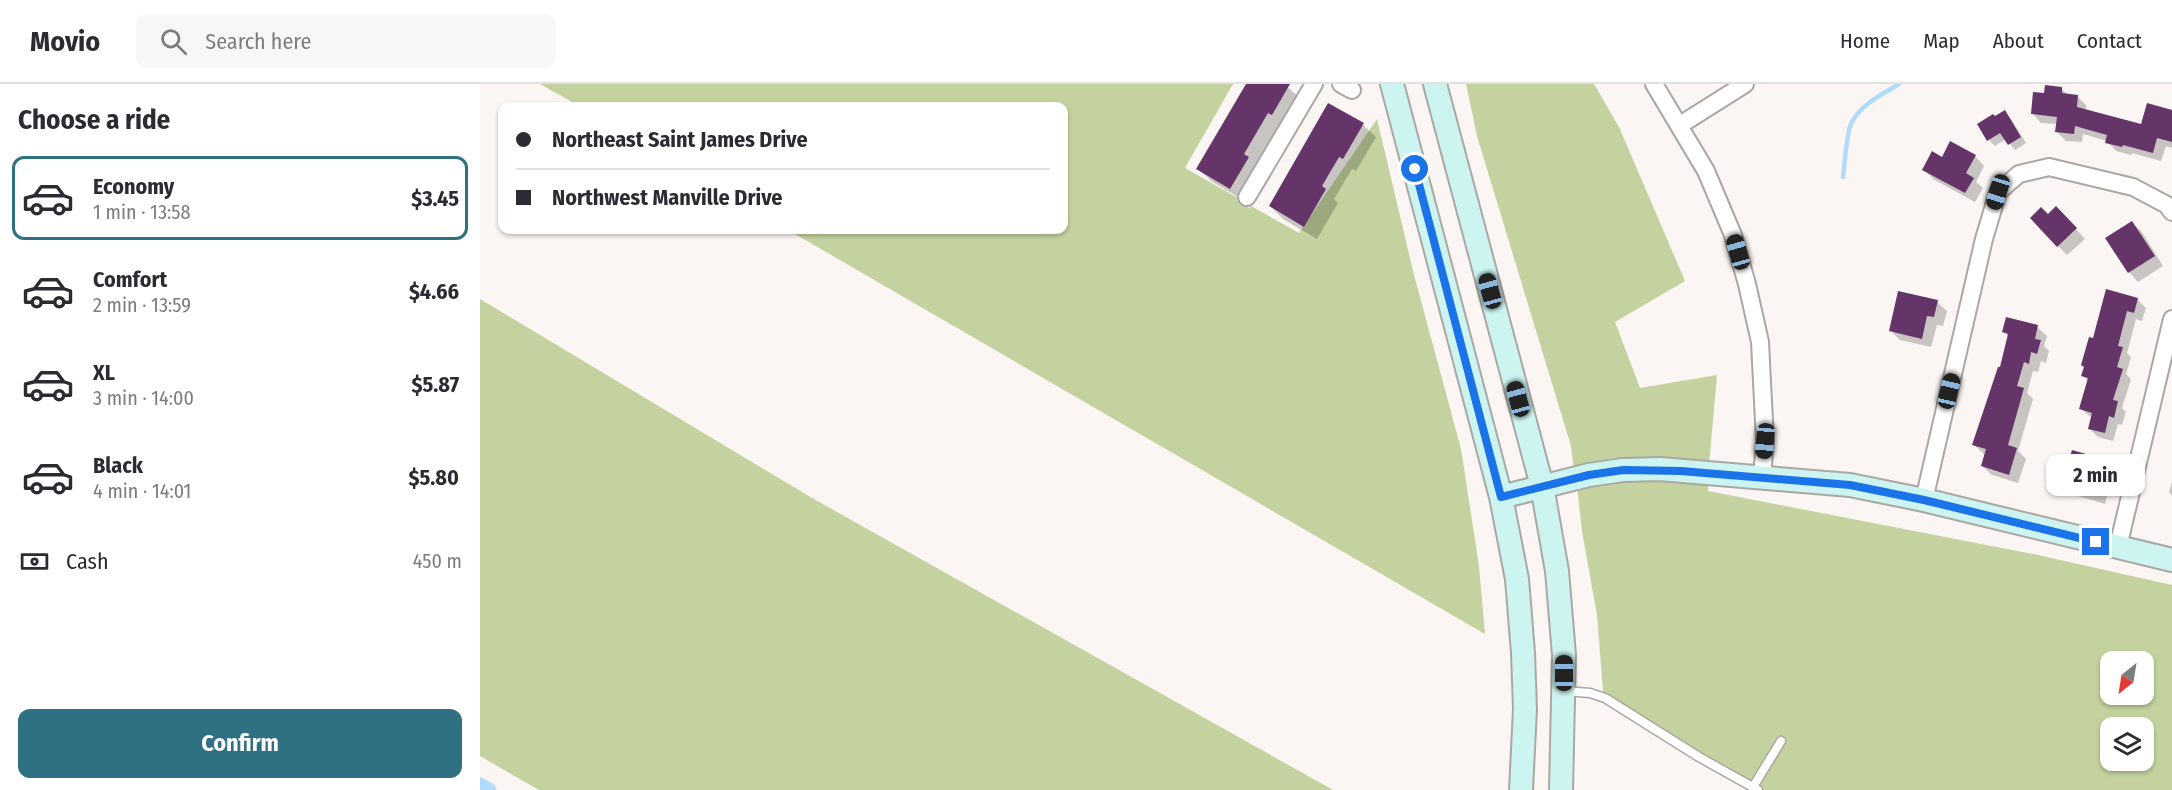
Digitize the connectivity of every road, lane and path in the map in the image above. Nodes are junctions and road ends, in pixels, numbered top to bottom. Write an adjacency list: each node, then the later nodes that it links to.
1 (1314, 84): 7 (street)
2 (1392, 84): 12 (main road)
3 (1435, 84): 11 (main road)
4 (1654, 84): 6 (street)
5 (1744, 84): 6 (street)
6 (1680, 125): 10 (street)
7 (1247, 197)
8 (2172, 212): 13 (street)
9 (2172, 319): 14 (street)
10 (1762, 477): 11 (main road); 13 (main road)
11 (1542, 486): 12 (main road); 16 (main road)
12 (1501, 497): 19 (main road)
13 (1924, 500): 14 (main road)
14 (2118, 547): 15 (main road)
15 (2172, 560)
16 (1564, 691): 18 (lane); 20 (main road)
17 (1781, 741): 18 (lane)
18 (1756, 788)
19 (1521, 790)
20 (1561, 790)

